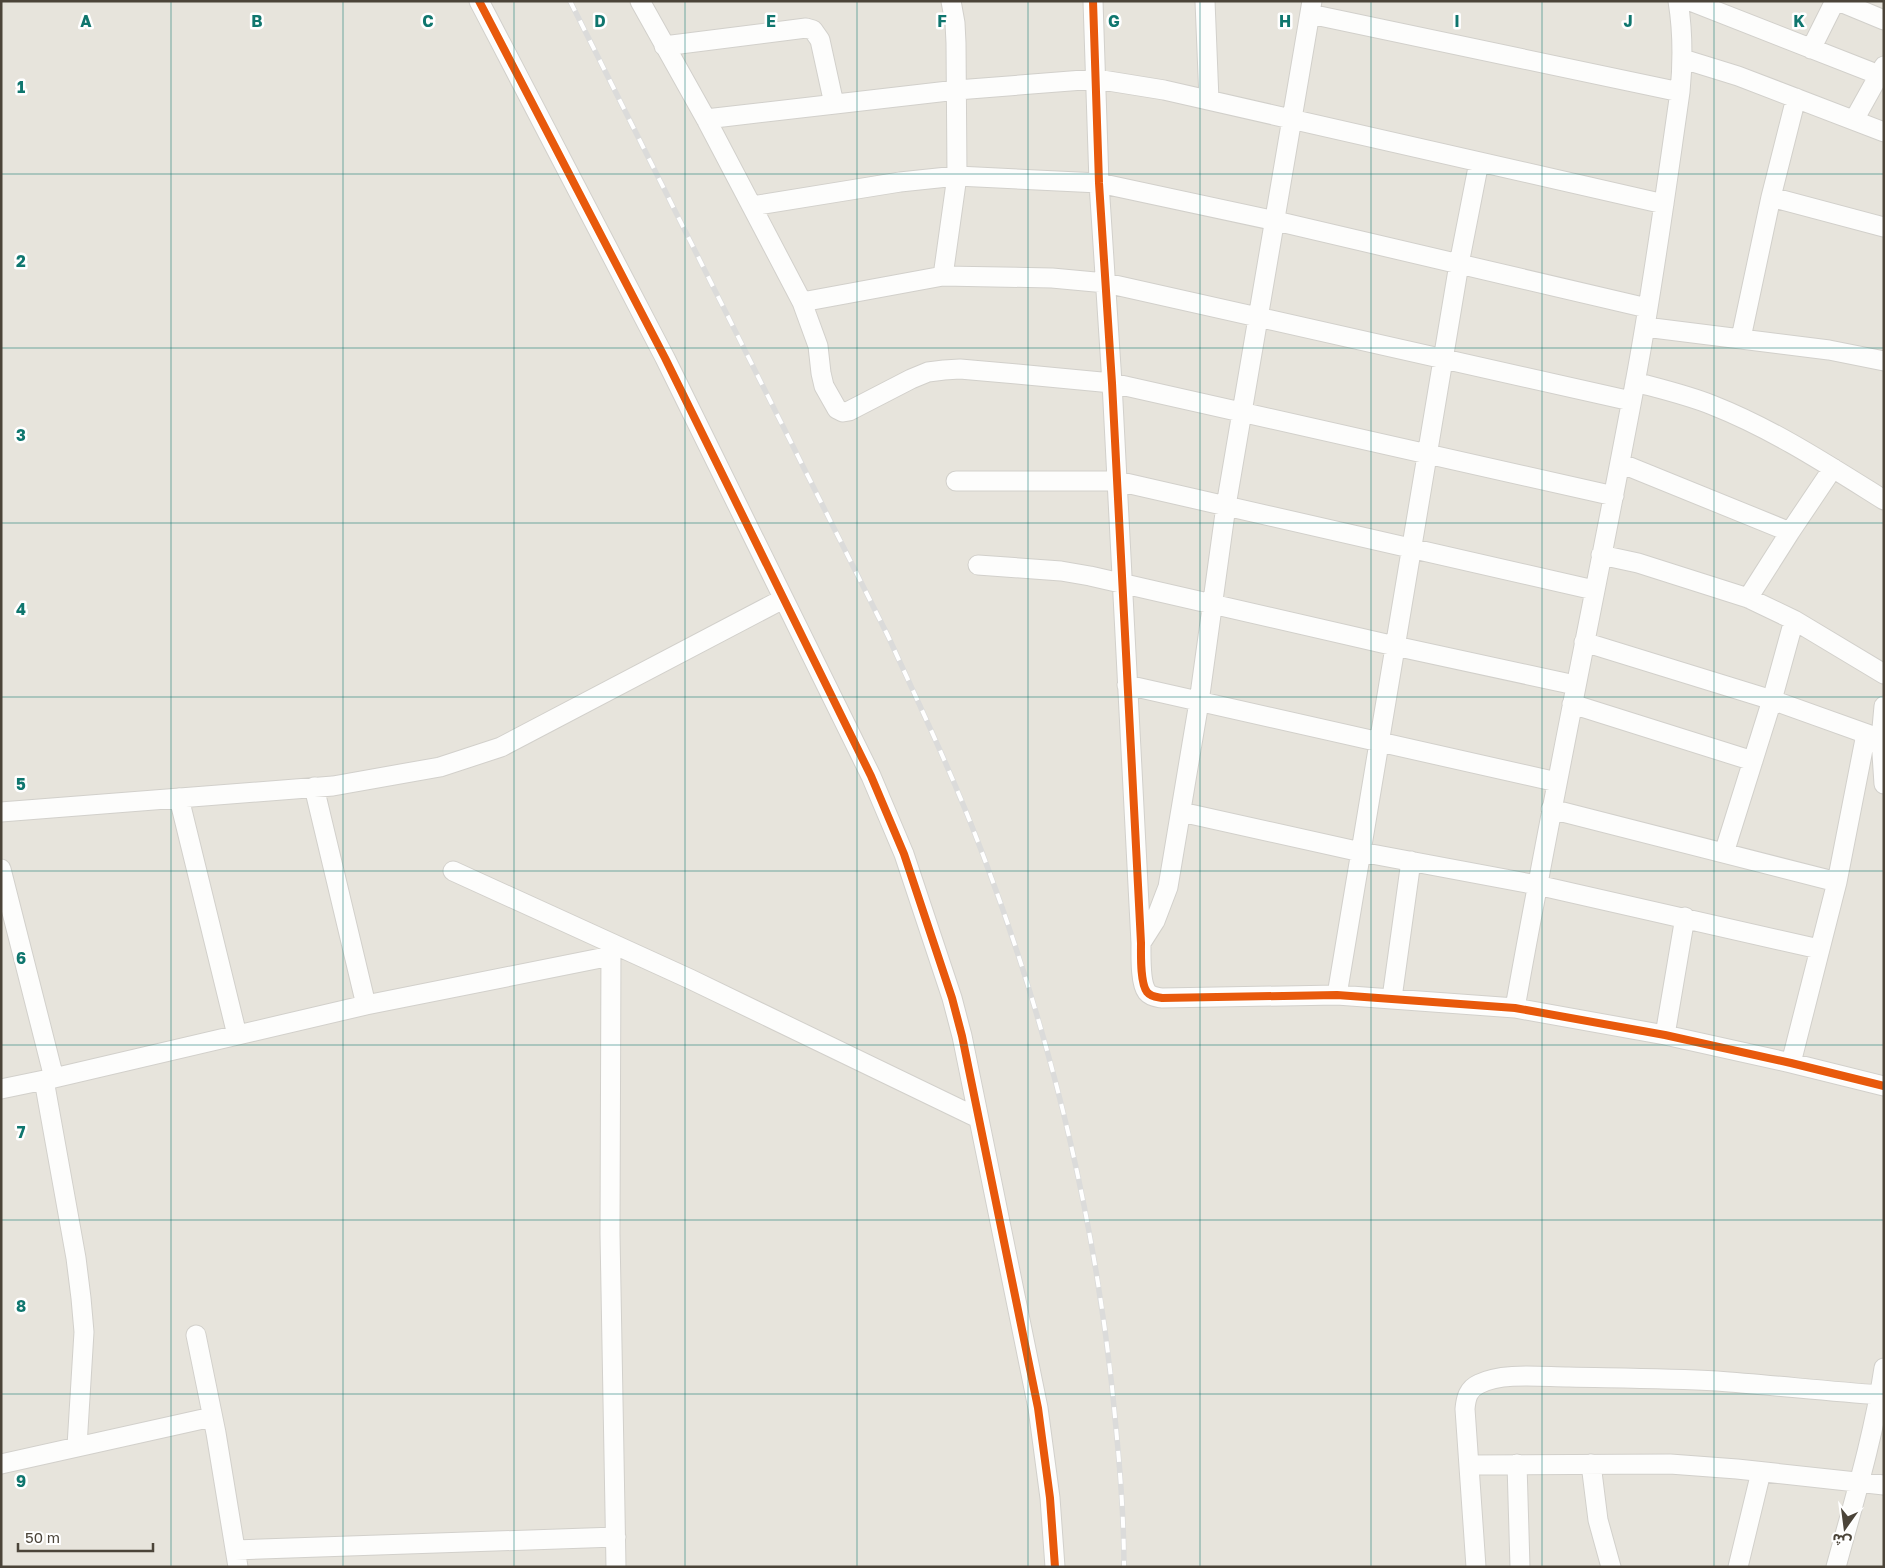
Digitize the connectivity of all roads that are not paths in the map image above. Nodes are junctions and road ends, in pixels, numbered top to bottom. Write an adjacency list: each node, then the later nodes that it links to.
1 (478, 1): 61 (street)
2 (640, 1): 11 (street)
3 (951, 1): 16 (street)
4 (1092, 1): 15 (street)
5 (1205, 1): 19 (street)
6 (1678, 1): 13 (street)
7 (1690, 1): 12 (street)
8 (1837, 1): 10 (street); 12 (street)
9 (1311, 8): 17 (street); 22 (street)
10 (1884, 20)
11 (664, 46): 20 (street); 21 (street)
12 (1811, 48): 14 (street)
13 (1683, 59): 17 (street); 18 (street)
14 (1882, 72): 23 (street)
15 (1096, 79): 16 (street); 19 (street); 27 (street)
16 (957, 90): 20 (street); 26 (street)
17 (1680, 92): 29 (street)
18 (1796, 98): 23 (street); 28 (street)
19 (1209, 100): 22 (street)
20 (834, 104): 21 (street)
21 (706, 119): 30 (street)
22 (1293, 119): 25 (street); 31 (street)
23 (1854, 120): 24 (street)
24 (1884, 132)
25 (1479, 162): 29 (street); 33 (street)
26 (957, 176): 27 (street); 30 (street); 34 (street)
27 (1098, 183): 31 (street); 35 (street)
28 (1771, 197): 32 (street); 40 (street)
29 (1664, 204): 37 (street)
30 (752, 206): 36 (street)
31 (1276, 221): 33 (street); 38 (street)
32 (1884, 227)
33 (1460, 264): 37 (street); 42 (street)
34 (943, 276): 35 (street); 36 (street)
35 (1106, 282): 38 (street); 43 (street)
36 (802, 302): 43 (street)
37 (1647, 308): 39 (street)
38 (1258, 318): 42 (street); 45 (street)
39 (1645, 327): 40 (street); 44 (street)
40 (1741, 338): 41 (street)
41 (1883, 355)
42 (1443, 360): 44 (street); 46 (street)
43 (1112, 383): 45 (street); 50 (street)
44 (1633, 392): 47 (street); 48 (street)
45 (1242, 412): 46 (street); 53 (street)
46 (1428, 454): 51 (street); 55 (street)
47 (1620, 462): 51 (street); 54 (street)
48 (1833, 468): 52 (street); 54 (street)
49 (956, 481): 50 (street)
50 (1117, 481): 53 (street); 58 (street)
51 (1614, 496): 56 (street)
52 (1884, 500)
53 (1226, 506): 55 (street); 62 (street)
54 (1790, 532): 60 (street)
55 (1412, 549): 59 (street); 65 (street)
56 (1601, 555): 59 (street); 60 (street)
57 (978, 565): 58 (street)
58 (1122, 583): 62 (street); 67 (street)
59 (1594, 590): 64 (street)
60 (1748, 598): 63 (street)
61 (783, 599): 78 (street); 104 (street)
62 (1212, 604): 65 (street); 70 (street)
63 (1794, 620): 66 (street); 69 (street)
64 (1584, 642): 68 (street); 69 (street)
65 (1395, 646): 68 (street); 74 (street)
66 (1884, 674)
67 (1127, 685): 70 (street); 91 (street)
68 (1575, 685): 71 (street)
69 (1772, 700): 73 (street); 75 (street)
70 (1199, 702): 74 (street); 82 (street)
71 (1572, 704): 75 (street); 76 (street)
72 (1884, 706): 73 (street)
73 (1873, 736): 77 (street); 88 (street)
74 (1379, 742): 76 (street); 83 (street)
75 (1753, 761): 84 (street)
76 (1557, 782): 80 (street)
77 (1884, 784)
78 (314, 787): 79 (street); 96 (street)
79 (179, 798): 81 (street); 98 (street)
80 (1551, 809): 84 (street); 89 (street)
81 (1, 812)
82 (1181, 812): 83 (street); 91 (street)
83 (1361, 852): 85 (street); 94 (street)
84 (1724, 853): 88 (street)
85 (1411, 862): 89 (street); 95 (street)
86 (1, 868): 101 (street)
87 (453, 871): 92 (street)
88 (1837, 882): 93 (street)
89 (1537, 884): 90 (street); 97 (street)
90 (1685, 917): 93 (street); 99 (street)
91 (1140, 943): 94 (street)
92 (611, 949): 96 (street); 104 (street); 117 (street)
93 (1819, 949): 100 (street)
94 (1337, 995): 95 (street)
95 (1392, 998): 97 (street)
96 (366, 1005): 98 (street)
97 (1515, 1008): 99 (street)
98 (237, 1035): 101 (street)
99 (1665, 1035): 100 (street)
100 (1791, 1062): 102 (street)
101 (49, 1079): 103 (street); 109 (street)
102 (1884, 1086)
103 (1, 1089)
104 (978, 1118): 120 (street)
105 (196, 1335): 108 (street)
106 (1884, 1368): 107 (street)
107 (1880, 1395): 113 (street); 115 (street)
108 (212, 1417): 109 (street); 118 (street)
109 (77, 1446): 110 (street)
110 (1, 1464)
111 (1517, 1464): 112 (street); 113 (street); 122 (street)
112 (1591, 1464): 114 (street); 123 (street)
113 (1469, 1465): 121 (street)
114 (1761, 1472): 115 (street); 124 (street)
115 (1859, 1483): 116 (street); 125 (street)
116 (1884, 1485)
117 (616, 1537): 118 (street); 119 (street)
118 (236, 1559)
119 (616, 1567)
120 (1055, 1567)
121 (1476, 1567)
122 (1520, 1567)
123 (1611, 1567)
124 (1738, 1567)
125 (1836, 1567)

